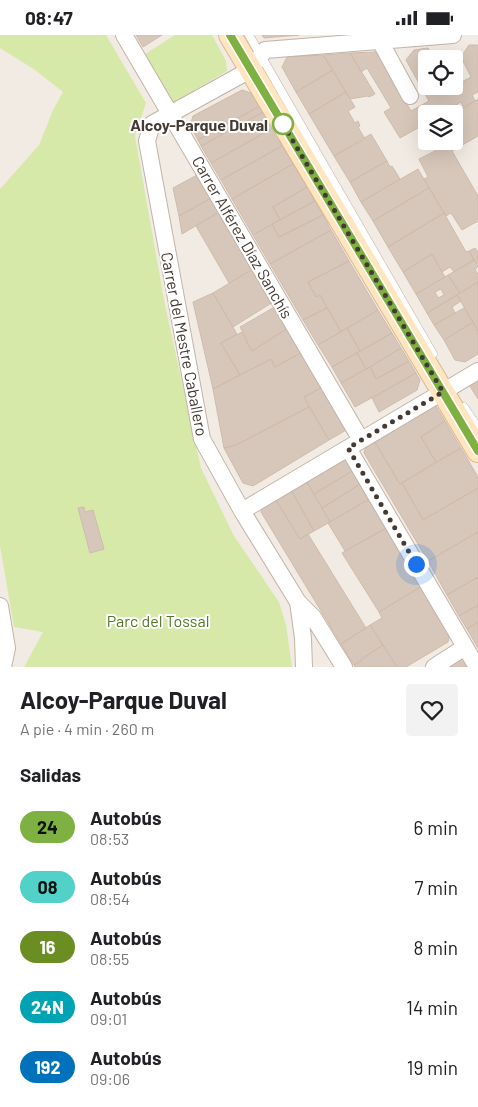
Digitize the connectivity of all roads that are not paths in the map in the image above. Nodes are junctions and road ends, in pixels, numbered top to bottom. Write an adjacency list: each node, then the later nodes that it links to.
1 (124, 35): 8 (street, Carrer Alférez Díaz Sanchís)
2 (230, 35): 6 (main road)
3 (248, 35): 6 (lane)
4 (453, 35): 5 (street, Carrer del Mestre Caballero)
5 (380, 41): 6 (street, Carrer del Mestre Caballero); 7 (street)
6 (255, 63): 8 (street, Carrer del Mestre Caballero); 9 (lane); 11 (main road)
7 (410, 96)
8 (170, 113): 14 (street, Carrer Alférez Díaz Sanchís); 16 (street, Carrer del Mestre Caballero)
9 (437, 361)
10 (478, 371): 11 (street)
11 (450, 388): 14 (street); 15 (main road)
12 (462, 403): 13 (lane)
13 (478, 428)
14 (355, 444): 16 (street); 19 (street, Carrer Alférez Díaz Sanchís)
15 (478, 451)
16 (242, 511): 17 (street, Carrer del Mestre Caballero)
17 (298, 602): 21 (street); 22 (street, Carrer del Mestre Caballero)
18 (0, 605): 20 (street)
19 (465, 647): 23 (street); 24 (street, Carrer Alférez Díaz Sanchís)
20 (3, 667)
21 (304, 667)
22 (344, 667)
23 (434, 667)
24 (477, 667)

